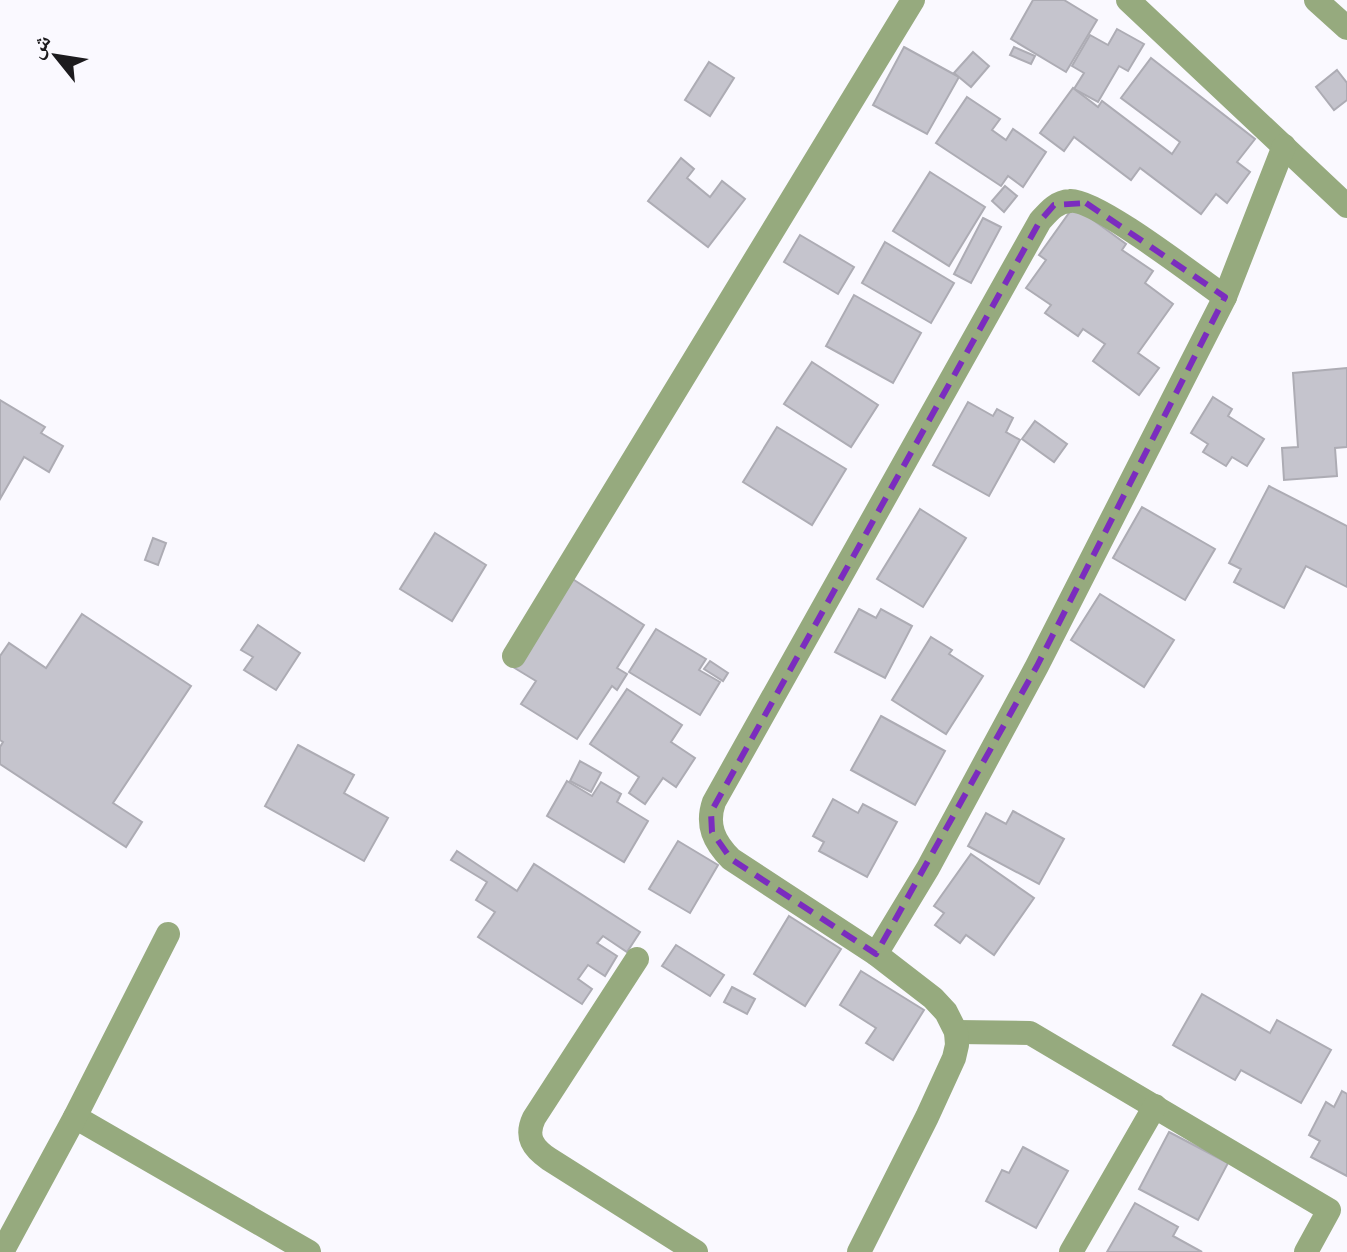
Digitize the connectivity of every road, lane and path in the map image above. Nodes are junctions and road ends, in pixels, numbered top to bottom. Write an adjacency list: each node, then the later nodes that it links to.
1 (913, 0): 8 (street)
2 (1128, 0): 5 (street)
3 (1316, 0): 4 (street)
4 (1347, 28)
5 (1284, 146): 6 (street); 7 (street)
6 (1347, 206)
7 (1225, 297): 10 (street); 10 (street)
8 (514, 656)
9 (168, 934): 14 (street)
10 (876, 954): 12 (street)
11 (637, 959): 18 (street)
12 (956, 1032): 13 (street); 19 (street)
13 (1155, 1106): 15 (street); 20 (street)
14 (75, 1117): 16 (street); 17 (street)
15 (1338, 1215): 21 (street)
16 (2, 1252)
17 (309, 1252)
18 (696, 1252)
19 (859, 1252)
20 (1071, 1252)
21 (1306, 1252)

